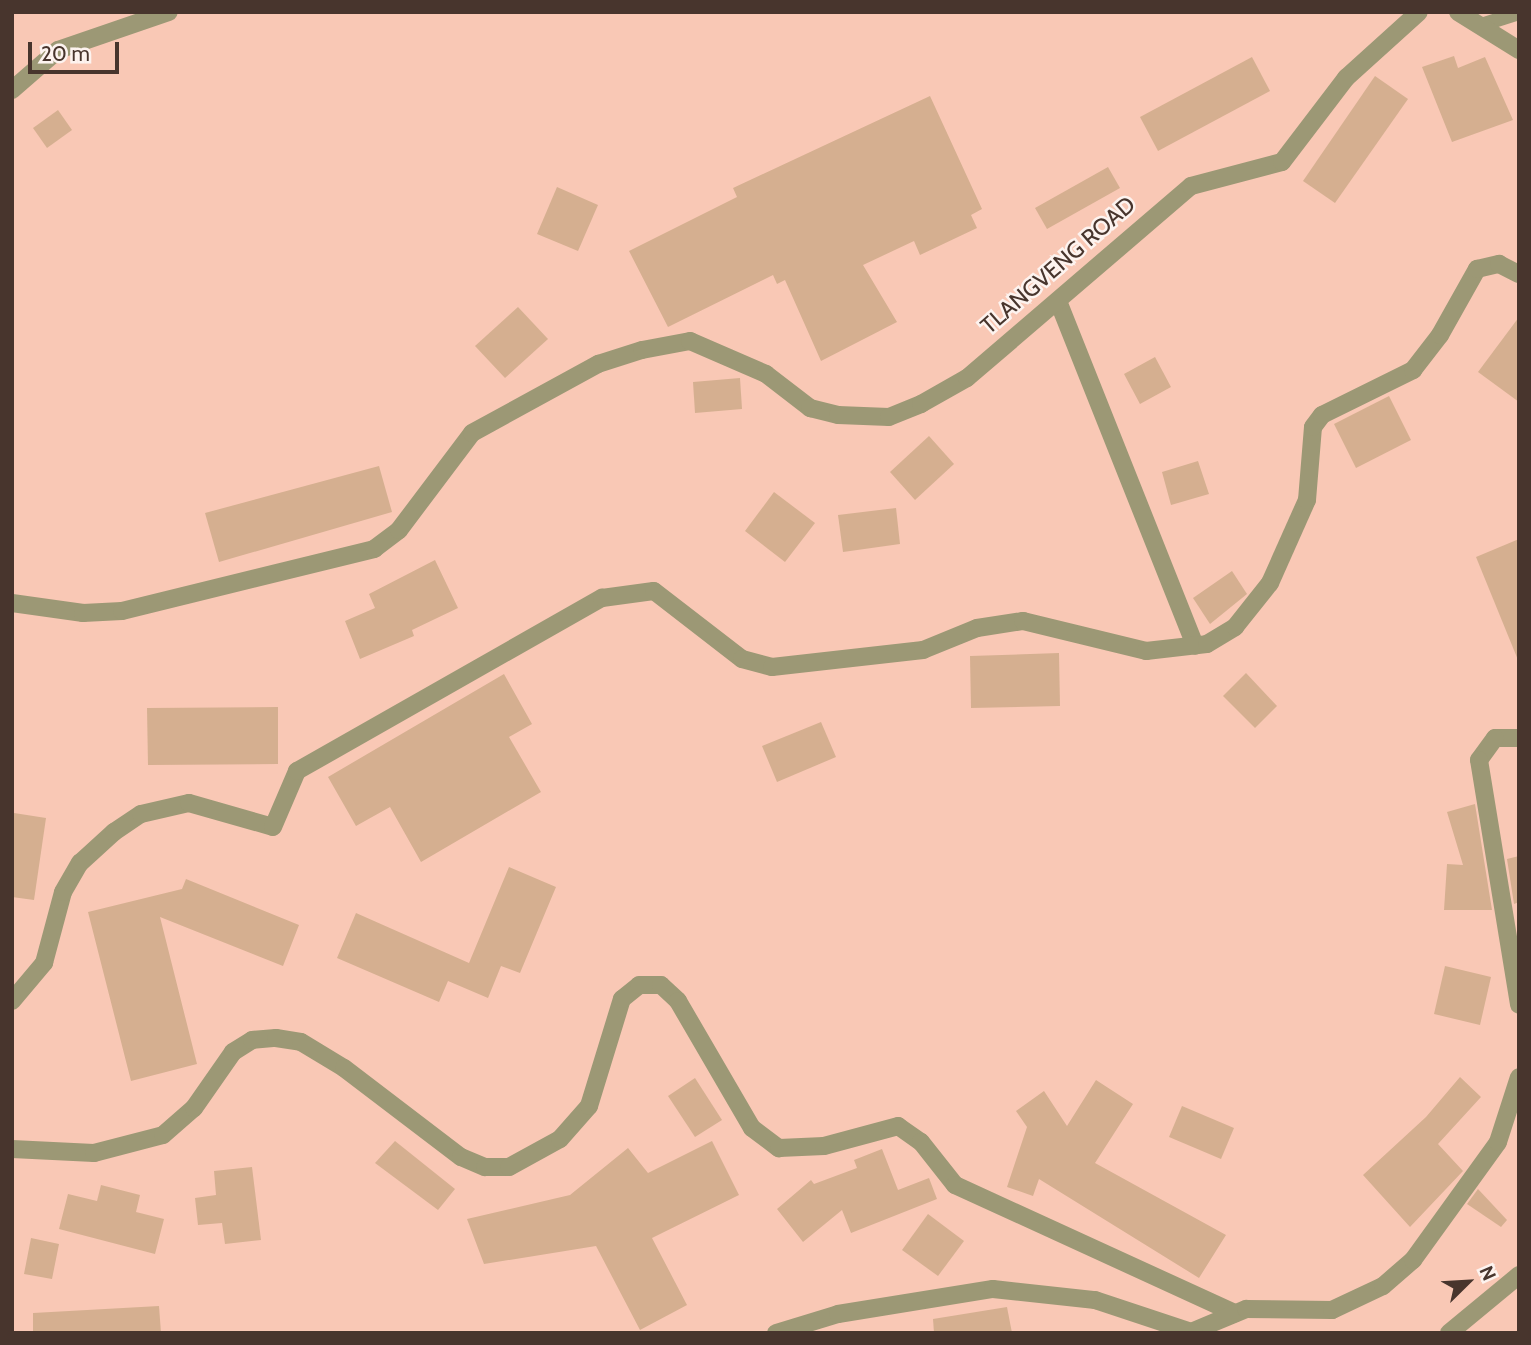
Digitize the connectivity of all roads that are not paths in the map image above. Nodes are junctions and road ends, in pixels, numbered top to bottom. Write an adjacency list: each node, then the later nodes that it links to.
1 (169, 12): 7 (street)
2 (1419, 12): 9 (street, TLANGVENG ROAD)
3 (1458, 12): 5 (street)
4 (1519, 13): 5 (lane)
5 (1478, 26): 6 (street)
6 (1519, 50)
7 (12, 90)
8 (1519, 274): 11 (street)
9 (1058, 301): 10 (street, TLANGVENG ROAD); 11 (street)
10 (12, 603)
11 (1195, 646): 13 (street)
12 (1519, 738): 14 (street)
13 (12, 1001)
14 (1519, 1005)
15 (1519, 1077): 18 (street)
16 (12, 1149): 18 (street)
17 (1519, 1275): 21 (street)
18 (1235, 1313): 19 (street)
19 (1192, 1332): 20 (street)
20 (776, 1333)
21 (1449, 1333)

